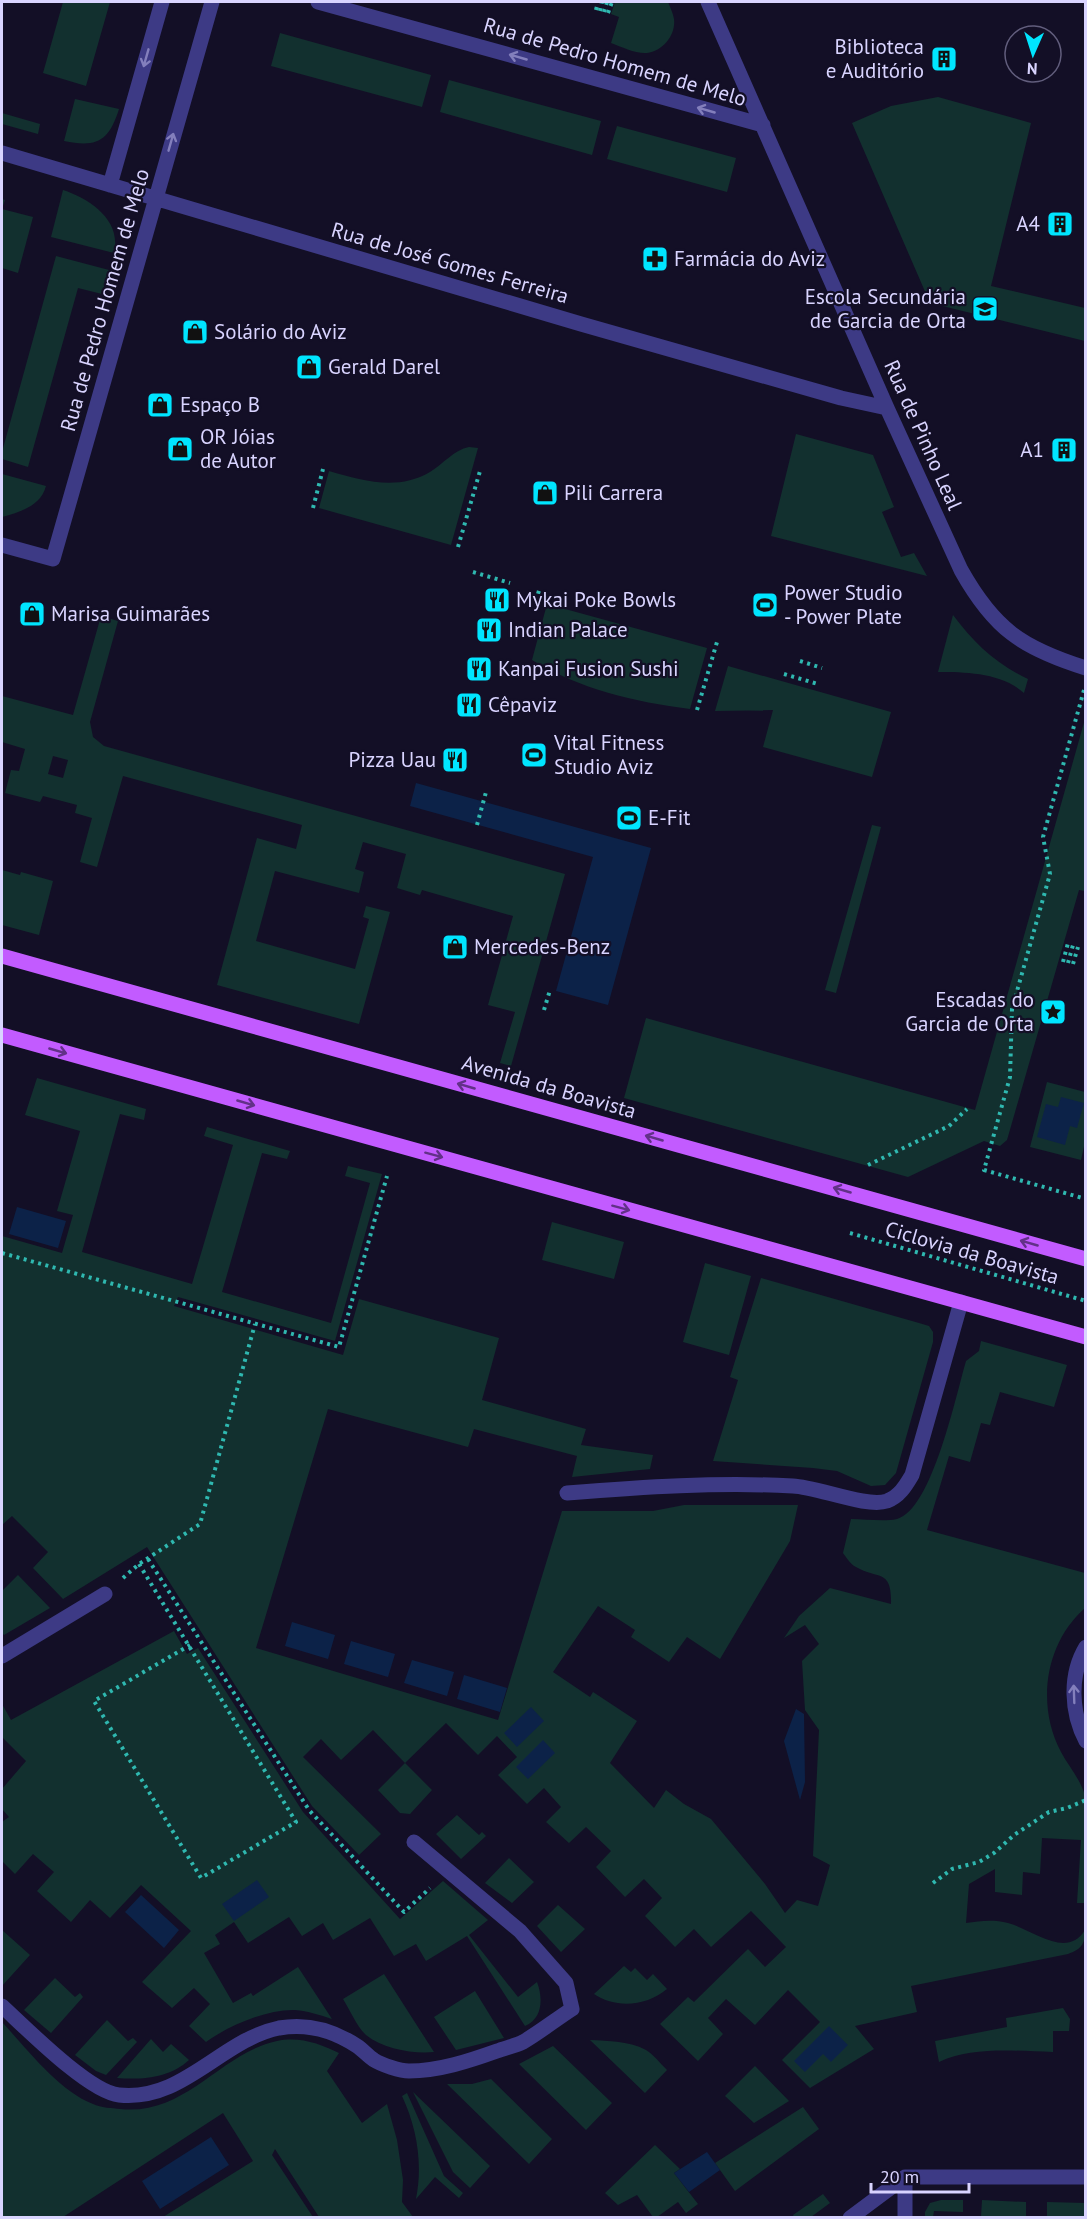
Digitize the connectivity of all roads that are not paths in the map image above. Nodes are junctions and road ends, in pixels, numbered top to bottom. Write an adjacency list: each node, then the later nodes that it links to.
1 (162, 2): 7 (street, Rua de Pedro Homem de Melo, one-way to 7)
2 (212, 2): 8 (street, Rua de Pedro Homem de Melo, one-way to 2)
3 (318, 2): 5 (street, Rua de Pedro Homem de Melo, one-way to 3)
4 (708, 2): 5 (street, Rua de Pinho Leal)
5 (763, 125): 9 (street, Rua de Pinho Leal)
6 (2, 153): 7 (street, Rua de José Gomes Ferreira)
7 (110, 185): 8 (street, Rua de José Gomes Ferreira)
8 (155, 198): 9 (street, Rua de José Gomes Ferreira); 10 (street, Rua de Pedro Homem de Melo)
9 (887, 408): 11 (street, Rua de Pinho Leal)
10 (2, 545)
11 (1086, 668)
12 (2, 956): 14 (main road, Avenida da Boavista, one-way to 12)
13 (2, 1035): 15 (main road, one-way to 15)
14 (1086, 1259)
15 (961, 1302): 16 (main road); 17 (street)
16 (1086, 1337)
17 (567, 1493)
18 (105, 1594): 20 (street)
19 (1086, 1647): 21 (street, one-way to 19)
20 (2, 1656)
21 (1086, 1741)
22 (414, 1842): 23 (street)
23 (2, 2006)
24 (905, 2177): 25 (street); 26 (street); 27 (street)
25 (1086, 2177)
26 (850, 2217)
27 (904, 2217)

